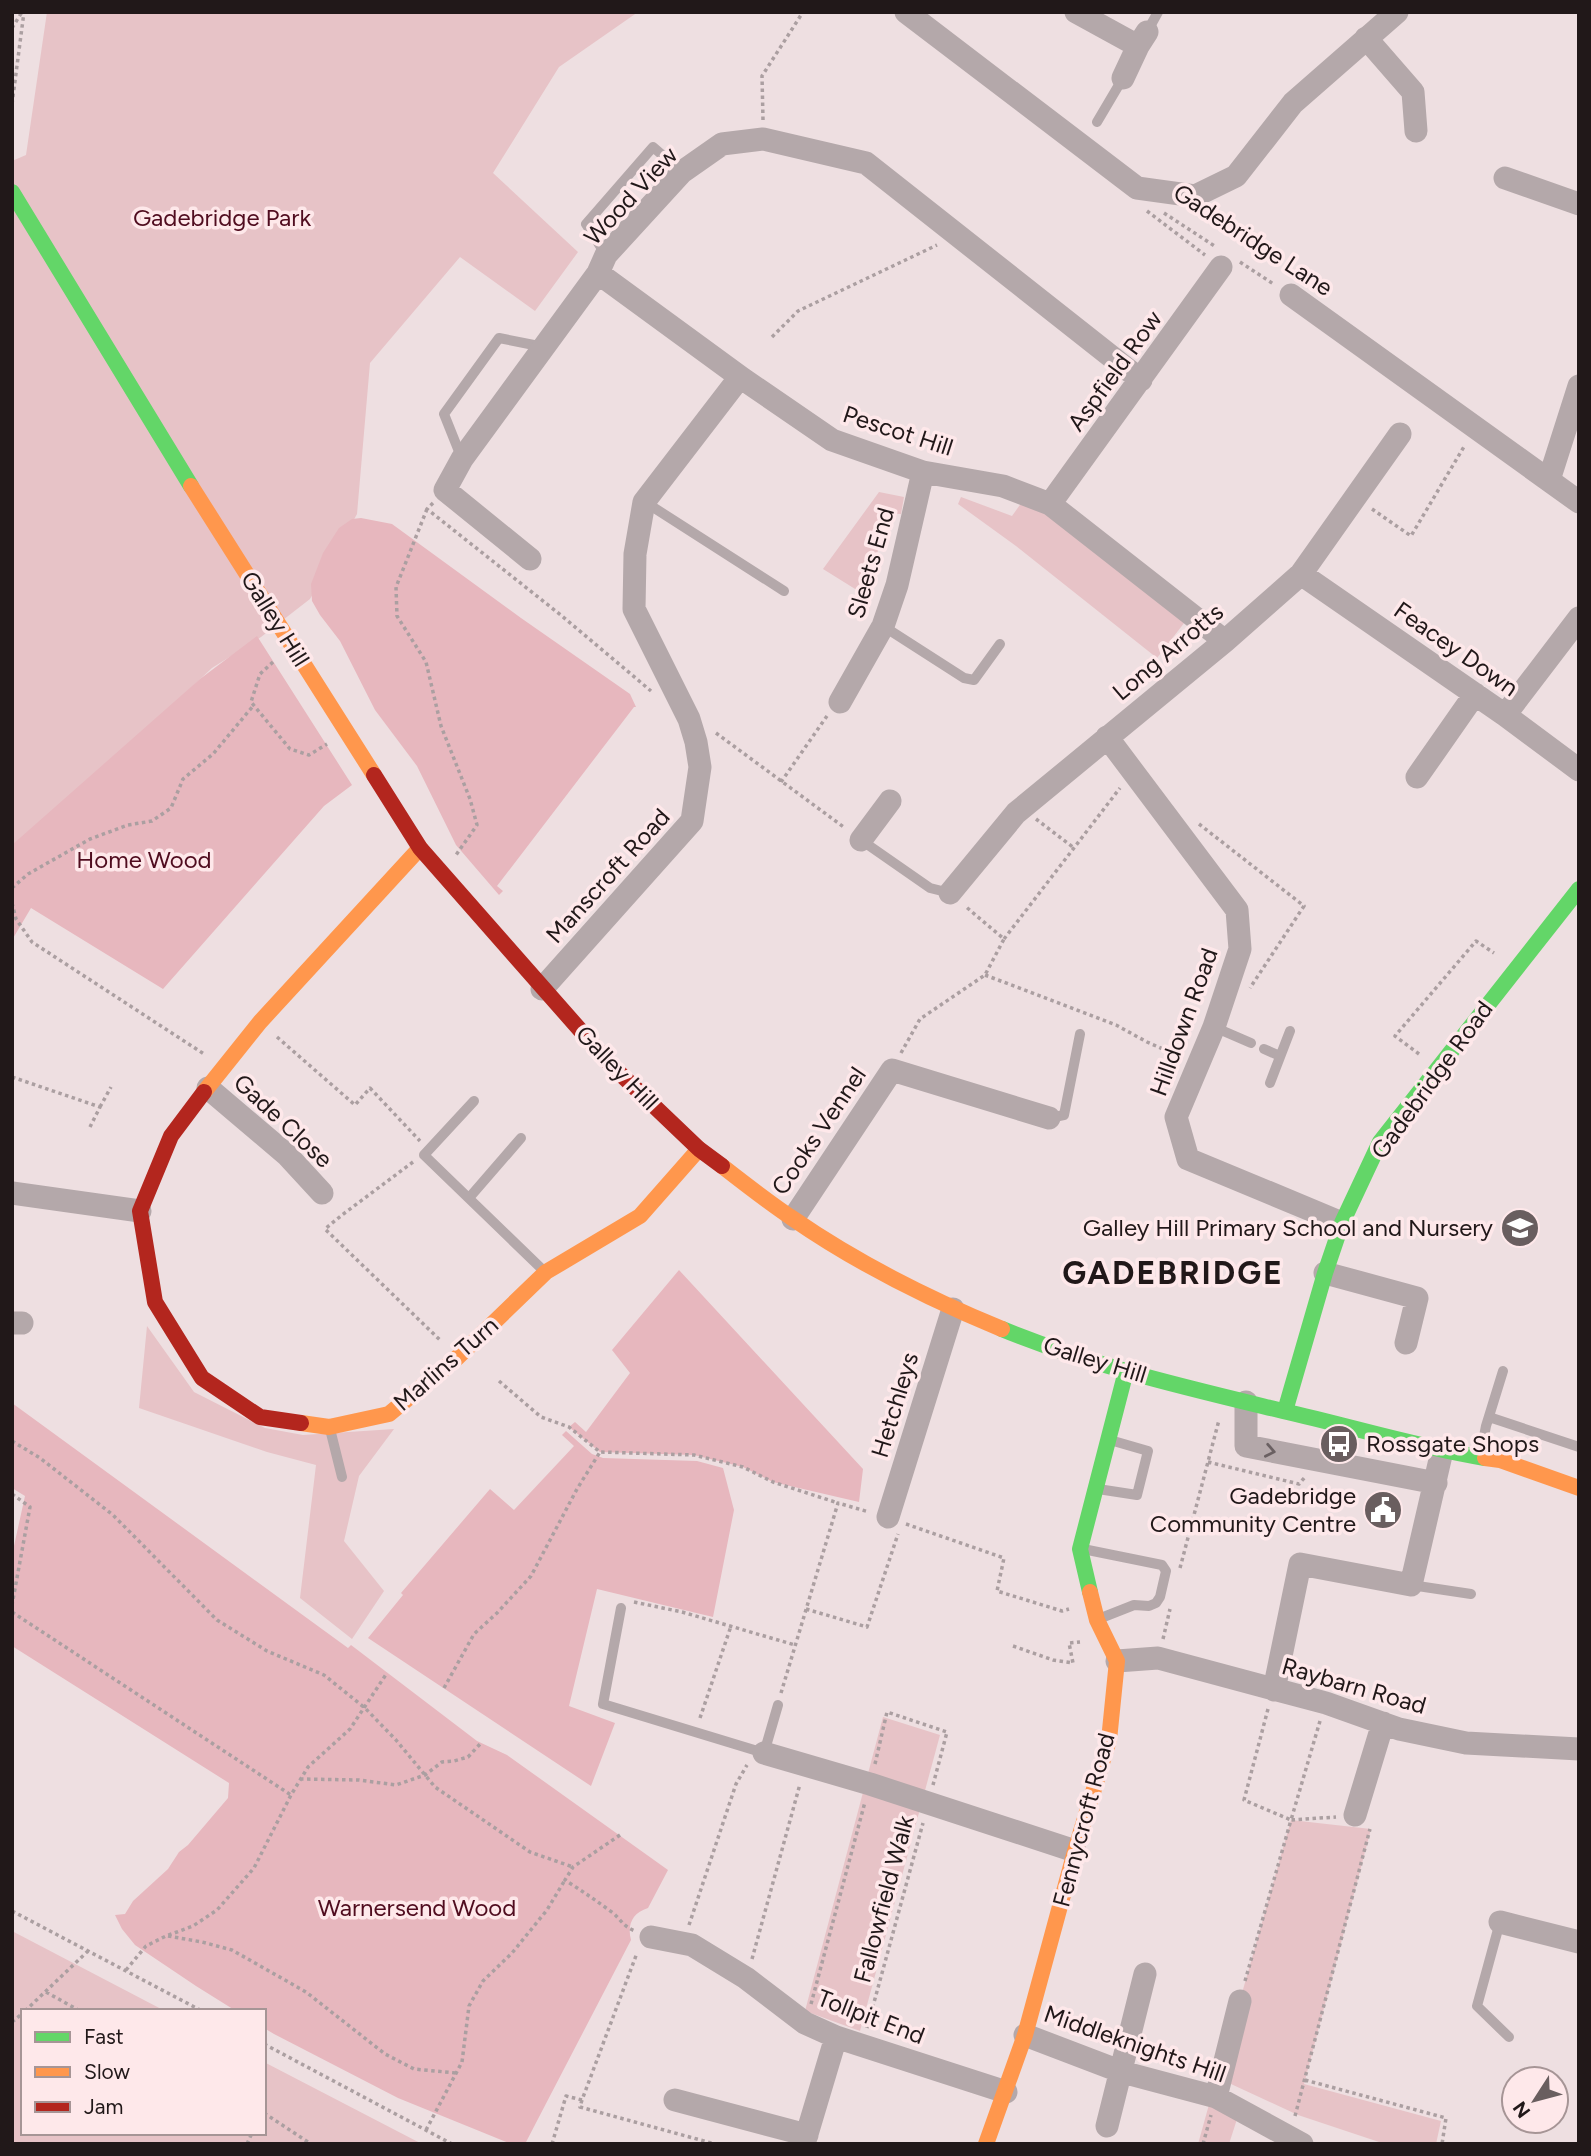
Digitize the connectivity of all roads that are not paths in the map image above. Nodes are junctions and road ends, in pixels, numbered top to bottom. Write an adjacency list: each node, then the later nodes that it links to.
1 (906, 12): 5 (street, Gadebridge Lane)
2 (1076, 12): 4 (street)
3 (1397, 12): 5 (street)
4 (1148, 30): 6 (street)
5 (1366, 38): 8 (street)
6 (1123, 78): 7 (lane)
7 (1097, 122)
8 (1416, 131)
9 (682, 172): 14 (street, Wood View); 14 (lane); 18 (street, Wood View)
10 (1505, 178): 12 (street)
11 (12, 192): 42 (street, Galley Hill)
12 (1579, 204)
13 (1225, 258): 18 (street, Aspfield Row)
14 (602, 264): 16 (street, Wood View); 17 (street, Pescot Hill)
15 (1290, 295): 23 (street, Gadebridge Lane)
16 (545, 347): 21 (street, Wood View); 21 (lane)
17 (740, 377): 22 (street, Pescot Hill); 24 (street, Manscroft Road)
18 (1141, 380): 26 (street, Aspfield Row)
19 (1579, 386): 23 (street)
20 (1400, 434): 28 (street, Long Arrotts)
21 (462, 459): 27 (street, Wood View)
22 (923, 472): 26 (street, Pescot Hill); 31 (street, Sleets End)
23 (1549, 480): 25 (street, Gadebridge Lane)
24 (644, 502): 29 (lane); 45 (street, Manscroft Road)
25 (1579, 502)
26 (1051, 504): 32 (street, Pescot Hill)
27 (530, 559)
28 (1301, 574): 32 (street, Long Arrotts); 34 (street, Feacey Down)
29 (784, 591)
30 (1579, 618): 36 (street)
31 (883, 626): 33 (lane); 35 (street, Sleets End)
32 (1225, 641): 37 (street, Long Arrotts)
33 (1000, 645)
34 (1475, 694): 36 (street, Feacey Down); 39 (street)
35 (840, 702)
36 (1505, 715): 38 (street, Feacey Down)
37 (1107, 737): 44 (street, Long Arrotts); 46 (street, Hilldown Road)
38 (1579, 770)
39 (1417, 777)
40 (890, 801): 41 (street)
41 (861, 840): 44 (lane)
42 (420, 848): 45 (street, Galley Hill); 53 (street)
43 (1578, 892): 63 (street, Gadebridge Road)
44 (950, 894)
45 (542, 989): 57 (street, Galley Hill)
46 (1214, 1027): 49 (lane); 63 (street, Hilldown Road)
47 (1290, 1031): 51 (lane)
48 (1080, 1034): 55 (lane)
49 (1251, 1043)
50 (1264, 1049): 51 (lane)
51 (1280, 1056): 52 (lane)
52 (1270, 1083)
53 (208, 1088): 59 (street, Gade Close); 61 (street)
54 (474, 1101): 60 (lane)
55 (1049, 1118): 62 (street, Cooks Vennel)
56 (522, 1138): 60 (lane)
57 (699, 1149): 62 (street, Galley Hill); 64 (street, Marlins Turn)
58 (12, 1193): 61 (street)
59 (322, 1193)
60 (469, 1198): 64 (lane)
61 (140, 1211): 73 (street, Marlins Turn)
62 (793, 1219): 66 (street, Galley Hill)
63 (1342, 1223): 65 (street, Gadebridge Road)
64 (546, 1272): 73 (street, Marlins Turn)
65 (1325, 1273): 67 (street); 71 (street, Gadebridge Road)
66 (953, 1309): 68 (street, Galley Hill); 82 (street, Hetchleys)
67 (1406, 1343)
68 (1126, 1371): 70 (street, Galley Hill); 74 (street)
69 (1503, 1371): 72 (lane)
70 (1236, 1400): 71 (street, Galley Hill); 79 (street, one-way to 79)
71 (1285, 1410): 76 (street, Galley Hill)
72 (1489, 1417): 75 (lane); 77 (lane)
73 (329, 1427): 78 (lane)
74 (1108, 1439): 81 (street); 81 (lane)
75 (1579, 1447)
76 (1442, 1451): 77 (street, Galley Hill); 79 (street)
77 (1480, 1455): 80 (street, Galley Hill)
78 (342, 1477)
79 (1436, 1483): 84 (street)
80 (1579, 1488)
81 (1095, 1489): 83 (street)
82 (888, 1517)
83 (1080, 1549): 87 (street); 87 (lane)
84 (1411, 1585): 85 (lane); 89 (street)
85 (1471, 1594)
86 (621, 1608): 93 (lane)
87 (1097, 1620): 88 (street)
88 (1117, 1661): 89 (street, Raybarn Road); 95 (street, Fennycroft Road)
89 (1274, 1690): 91 (street, Raybarn Road)
90 (778, 1705): 93 (lane)
91 (1383, 1723): 92 (street, Raybarn Road); 94 (street)
92 (1579, 1749)
93 (760, 1752): 95 (street)
94 (1355, 1815)
95 (1075, 1851): 101 (street, Fennycroft Road)
96 (1500, 1922): 98 (street); 103 (lane)
97 (648, 1936): 102 (street, Tollpit End)
98 (1579, 1942)
99 (1145, 1974): 104 (street)
100 (1240, 2001): 106 (street)
101 (1025, 2035): 104 (street, Middleknights Hill); 105 (street, Fennycroft Road)
102 (836, 2037): 105 (street, Tollpit End); 109 (street)
103 (1509, 2037)
104 (1122, 2072): 106 (street, Middleknights Hill); 108 (street)
105 (1006, 2092): 111 (street, Fennycroft Road)
106 (1216, 2097): 110 (street, Middleknights Hill)
107 (675, 2100): 109 (street)
108 (1107, 2126)
109 (806, 2139)
110 (1296, 2140)
111 (986, 2144)

